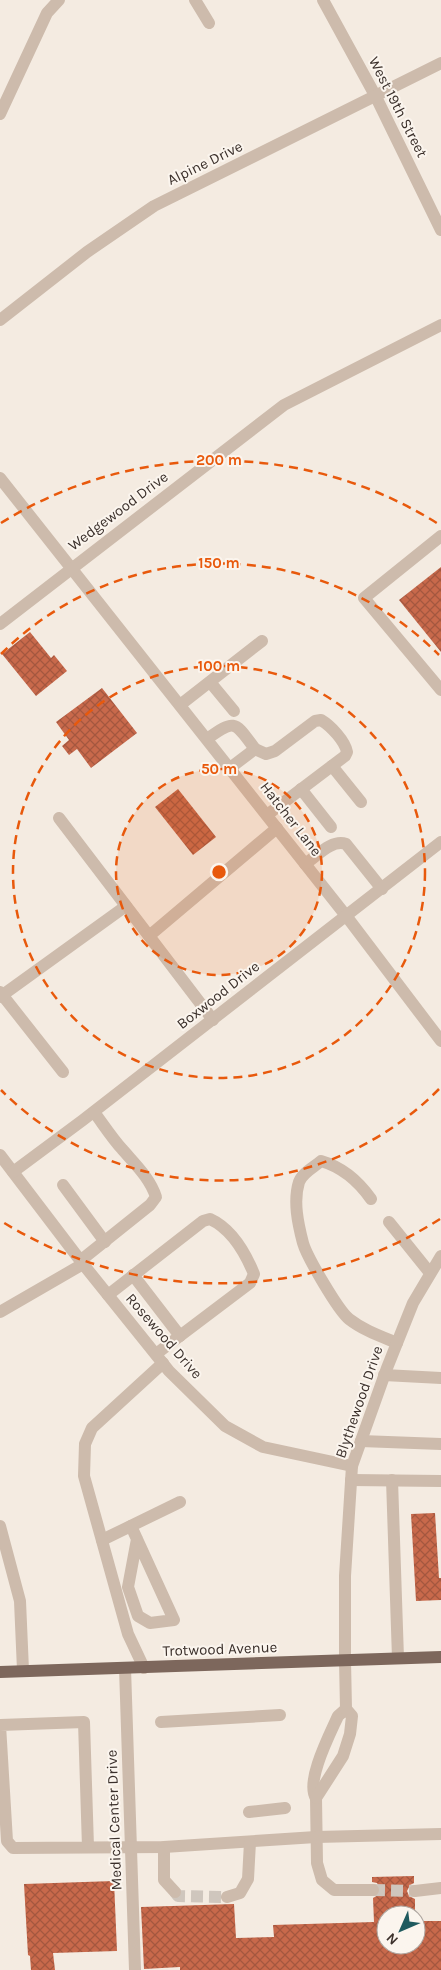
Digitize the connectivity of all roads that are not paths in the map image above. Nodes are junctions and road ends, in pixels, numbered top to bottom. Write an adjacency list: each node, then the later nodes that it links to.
1 (59, 0): 7 (street)
2 (194, 0): 4 (street)
3 (323, 0): 6 (street, West 19th Street)
4 (209, 23)
5 (441, 62): 6 (street, Alpine Drive)
6 (376, 97): 8 (street, West 19th Street); 9 (street, Alpine Drive)
7 (0, 114)
8 (441, 230)
9 (0, 320)
10 (441, 325): 13 (street, Wedgewood Drive)
11 (0, 478): 13 (street, Hatcher Lane)
12 (441, 536): 17 (street)
13 (71, 568): 14 (street, Wedgewood Drive); 18 (street, Hatcher Lane)
14 (0, 624)
15 (262, 641): 16 (street)
16 (210, 682): 18 (street); 19 (street)
17 (441, 690)
18 (180, 705): 20 (street, Hatcher Lane)
19 (234, 711)
20 (207, 739): 21 (street); 23 (street, Hatcher Lane)
21 (255, 749): 22 (street); 23 (street)
22 (332, 766): 24 (street); 25 (street)
23 (230, 768): 26 (street, Hatcher Lane)
24 (301, 789): 26 (street); 28 (street)
25 (361, 802)
26 (267, 815): 29 (street, Hatcher Lane)
27 (59, 818): 33 (street)
28 (331, 827)
29 (278, 828): 31 (street, Hatcher Lane); 35 (street)
30 (441, 842): 32 (street, Boxwood Drive)
31 (305, 864): 32 (street); 34 (street, Hatcher Lane)
32 (382, 889): 34 (street, Boxwood Drive)
33 (126, 906): 35 (street); 36 (street)
34 (347, 916): 37 (street, Boxwood Drive); 38 (street, Hatcher Lane)
35 (149, 936): 37 (street)
36 (1, 994): 39 (street)
37 (213, 1020): 40 (street, Boxwood Drive)
38 (441, 1041)
39 (63, 1072)
40 (94, 1112): 42 (street, Boxwood Drive); 46 (street)
41 (0, 1155): 42 (street, Rosewood Drive)
42 (13, 1172): 48 (street, Rosewood Drive)
43 (63, 1185): 46 (street)
44 (372, 1199): 54 (street)
45 (389, 1222): 49 (street)
46 (105, 1242): 48 (street)
47 (441, 1256): 49 (street, Blythewood Drive)
48 (82, 1262): 51 (street, Rosewood Drive); 52 (street)
49 (430, 1273): 54 (street, Blythewood Drive)
50 (134, 1275): 51 (street); 53 (street); 53 (street)
51 (108, 1295): 55 (street, Rosewood Drive)
52 (0, 1312)
53 (180, 1336): 55 (street)
54 (397, 1343): 56 (street, Blythewood Drive)
55 (159, 1358): 60 (street, Rosewood Drive); 68 (street)
56 (384, 1375): 57 (street); 58 (street, Blythewood Drive)
57 (441, 1378)
58 (361, 1441): 59 (street); 60 (street, Blythewood Drive)
59 (441, 1444)
60 (352, 1466): 61 (street, Blythewood Drive)
61 (352, 1480): 62 (street); 71 (street, Blythewood Drive)
62 (392, 1480): 63 (street); 70 (street)
63 (441, 1481)
64 (180, 1502): 66 (street)
65 (0, 1526): 74 (street)
66 (131, 1526): 67 (street); 68 (street)
67 (137, 1539): 67 (street)
68 (102, 1540): 73 (street)
69 (441, 1657): 70 (main road, Trotwood Avenue)
70 (398, 1658): 71 (main road, Trotwood Avenue)
71 (345, 1660): 73 (main road, Trotwood Avenue); 76 (street, Blythewood Drive)
72 (125, 1668): 73 (main road, Trotwood Avenue); 74 (main road, Trotwood Avenue); 87 (street, Medical Center Drive)
73 (144, 1668)
74 (23, 1670): 75 (main road, Trotwood Avenue)
75 (0, 1672)
76 (346, 1709): 80 (street); 80 (street, Blythewood Drive)
77 (280, 1715): 78 (street)
78 (161, 1722)
79 (1, 1758): 83 (street); 88 (street)
80 (316, 1798): 85 (street)
81 (285, 1808): 82 (street)
82 (249, 1812)
83 (3, 1821): 88 (street)
84 (441, 1834): 85 (street)
85 (316, 1837): 86 (street); 91 (street)
86 (250, 1842): 89 (street); 94 (street)
87 (131, 1846): 88 (street); 89 (street); 95 (street, Medical Center Drive)
88 (88, 1847)
89 (164, 1847): 93 (street)
90 (441, 1888): 92 (street)
91 (373, 1890)
92 (415, 1891)
93 (174, 1892)
94 (227, 1897)
95 (135, 1970)

